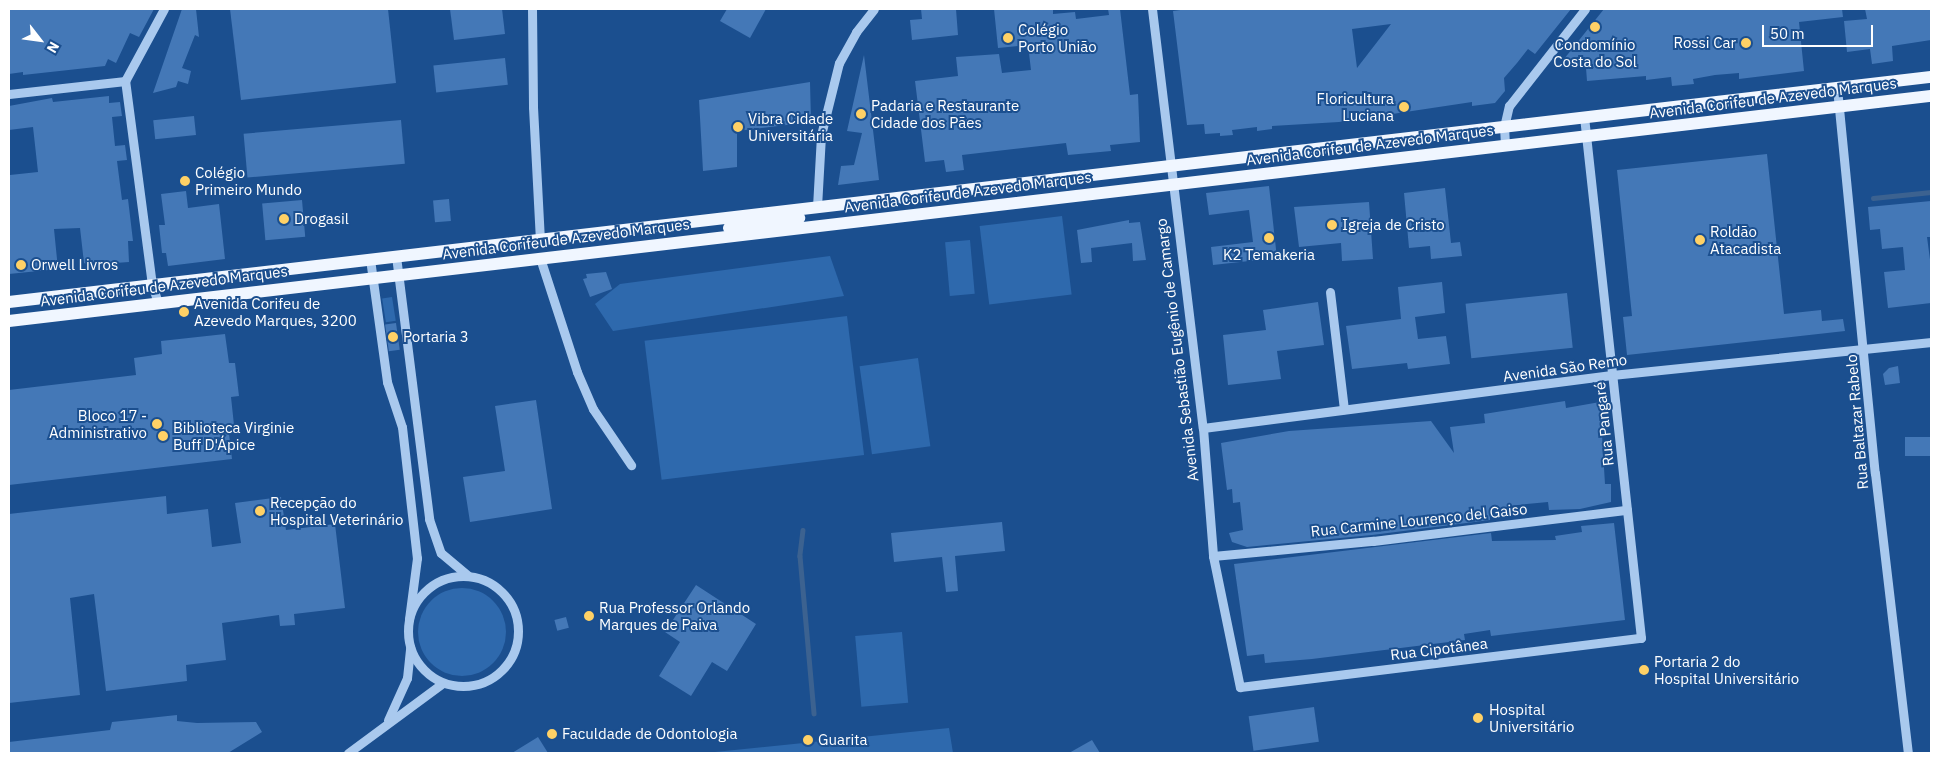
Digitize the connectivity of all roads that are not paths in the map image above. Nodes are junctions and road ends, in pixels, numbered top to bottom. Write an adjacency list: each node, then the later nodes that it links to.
1 (164, 9): 7 (street)
2 (532, 9): 20 (street)
3 (874, 9): 18 (street)
4 (1152, 9): 16 (street, Avenida Sebastião Eugênio de Camargo)
5 (1585, 9): 13 (street)
6 (1931, 77): 8 (main road, Avenida Corifeu de Azevedo Marques)
7 (125, 82): 9 (street); 26 (street)
8 (1837, 88): 11 (street, Rua Baltazar Rabelo); 12 (main road, Avenida Corifeu de Azevedo Marques)
9 (9, 94)
10 (1931, 96): 11 (main road, Avenida Corifeu de Azevedo Marques)
11 (1839, 106): 14 (main road, Avenida Corifeu de Azevedo Marques); 32 (street, Rua Baltazar Rabelo)
12 (1584, 117): 13 (main road, Avenida Corifeu de Azevedo Marques); 14 (street, Rua Pangaré)
13 (1504, 126): 15 (street); 16 (main road, Avenida Corifeu de Azevedo Marques)
14 (1586, 136): 15 (main road, Avenida Corifeu de Azevedo Marques); 33 (street, Rua Pangaré)
15 (1505, 145): 17 (main road, Avenida Corifeu de Azevedo Marques)
16 (1169, 166): 17 (street, Avenida Sebastião Eugênio de Camargo); 18 (main road, Avenida Corifeu de Azevedo Marques)
17 (1172, 184): 19 (main road, Avenida Corifeu de Azevedo Marques); 35 (street, Avenida Sebastião Eugênio de Camargo)
18 (817, 207): 19 (main road); 20 (main road, Avenida Corifeu de Azevedo Marques)
19 (712, 238): 22 (main road, Avenida Corifeu de Azevedo Marques)
20 (540, 239): 21 (main road, Avenida Corifeu de Azevedo Marques)
21 (396, 256): 23 (main road, Avenida Corifeu de Azevedo Marques); 24 (street)
22 (540, 258): 24 (main road, Avenida Corifeu de Azevedo Marques); 36 (street)
23 (370, 259): 25 (street); 26 (main road, Avenida Corifeu de Azevedo Marques)
24 (398, 275): 25 (main road, Avenida Corifeu de Azevedo Marques); 39 (street)
25 (372, 278): 29 (main road, Avenida Corifeu de Azevedo Marques); 40 (street)
26 (152, 285): 28 (main road, Avenida Corifeu de Azevedo Marques); 29 (street)
27 (1330, 292): 34 (street)
28 (9, 302)
29 (158, 303): 30 (main road, Avenida Corifeu de Azevedo Marques)
30 (9, 320)
31 (1931, 342): 32 (street, Avenida São Remo)
32 (1864, 348): 33 (street, Avenida São Remo); 47 (street, Rua Baltazar Rabelo)
33 (1612, 375): 34 (street, Avenida São Remo); 37 (street, Rua Pangaré)
34 (1344, 409): 35 (street, Avenida São Remo)
35 (1203, 428): 38 (street, Avenida Sebastião Eugênio de Camargo)
36 (631, 465)
37 (1627, 510): 38 (street, Rua Carmine Lourenço del Gaiso); 41 (street, Rua Pangaré)
38 (1213, 556): 44 (street, Avenida Sebastião Eugênio de Camargo)
39 (468, 576): 40 (street); 43 (street)
40 (409, 619): 42 (street)
41 (1642, 638): 44 (street, Rua Cipotânea)
42 (410, 647): 43 (street); 45 (street)
43 (443, 683): 45 (street)
44 (1240, 687)
45 (386, 722): 46 (street)
46 (348, 753)
47 (1908, 753)

